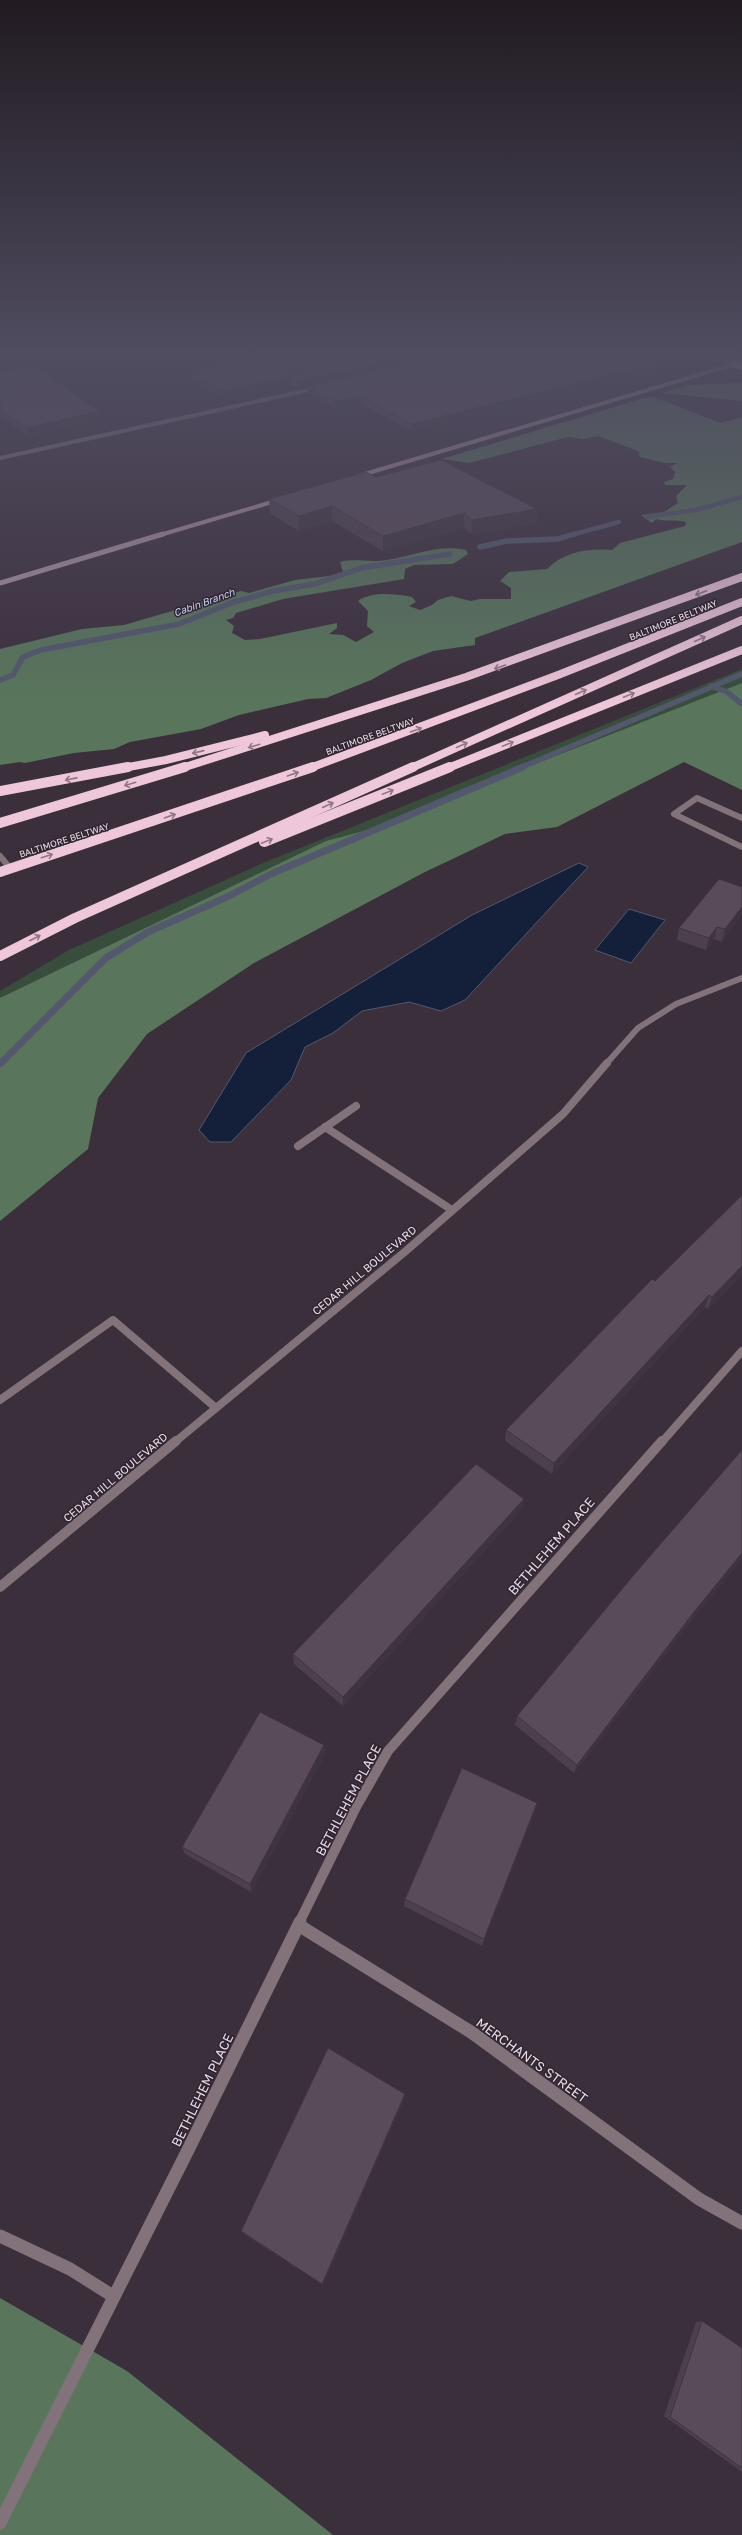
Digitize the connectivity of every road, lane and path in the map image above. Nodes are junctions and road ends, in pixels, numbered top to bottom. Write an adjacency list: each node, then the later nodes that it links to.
1 (377, 470): 2 (street)
2 (351, 478)
3 (283, 498): 5 (street)
4 (742, 577): 9 (highway, BALTIMORE BELTWAY, one-way to 9)
5 (0, 583)
6 (742, 602): 15 (highway, BALTIMORE BELTWAY, one-way to 6)
7 (742, 620): 17 (highway, one-way to 7)
8 (742, 650): 17 (highway, one-way to 8)
9 (438, 688): 10 (highway, one-way to 10); 12 (highway, BALTIMORE BELTWAY, one-way to 12)
10 (0, 791)
11 (742, 818): 13 (street)
12 (0, 823)
13 (742, 847)
14 (0, 856): 15 (street)
15 (10, 868): 16 (highway, BALTIMORE BELTWAY)
16 (0, 872)
17 (75, 918): 18 (highway, one-way to 17)
18 (0, 956)
19 (742, 978): 23 (street, CEDAR HILL BOULEVARD)
20 (356, 1106): 21 (street)
21 (325, 1127): 22 (street); 23 (street)
22 (298, 1146)
23 (452, 1210): 26 (street, CEDAR HILL BOULEVARD)
24 (742, 1351): 28 (street, BETHLEHEM PLACE)
25 (0, 1400): 26 (street)
26 (216, 1408): 27 (street, CEDAR HILL BOULEVARD)
27 (0, 1587)
28 (300, 1926): 29 (street, MERCHANTS STREET); 31 (street, BETHLEHEM PLACE)
29 (742, 2223)
30 (0, 2236): 31 (street)
31 (113, 2296): 32 (street, BETHLEHEM PLACE)
32 (0, 2523)

